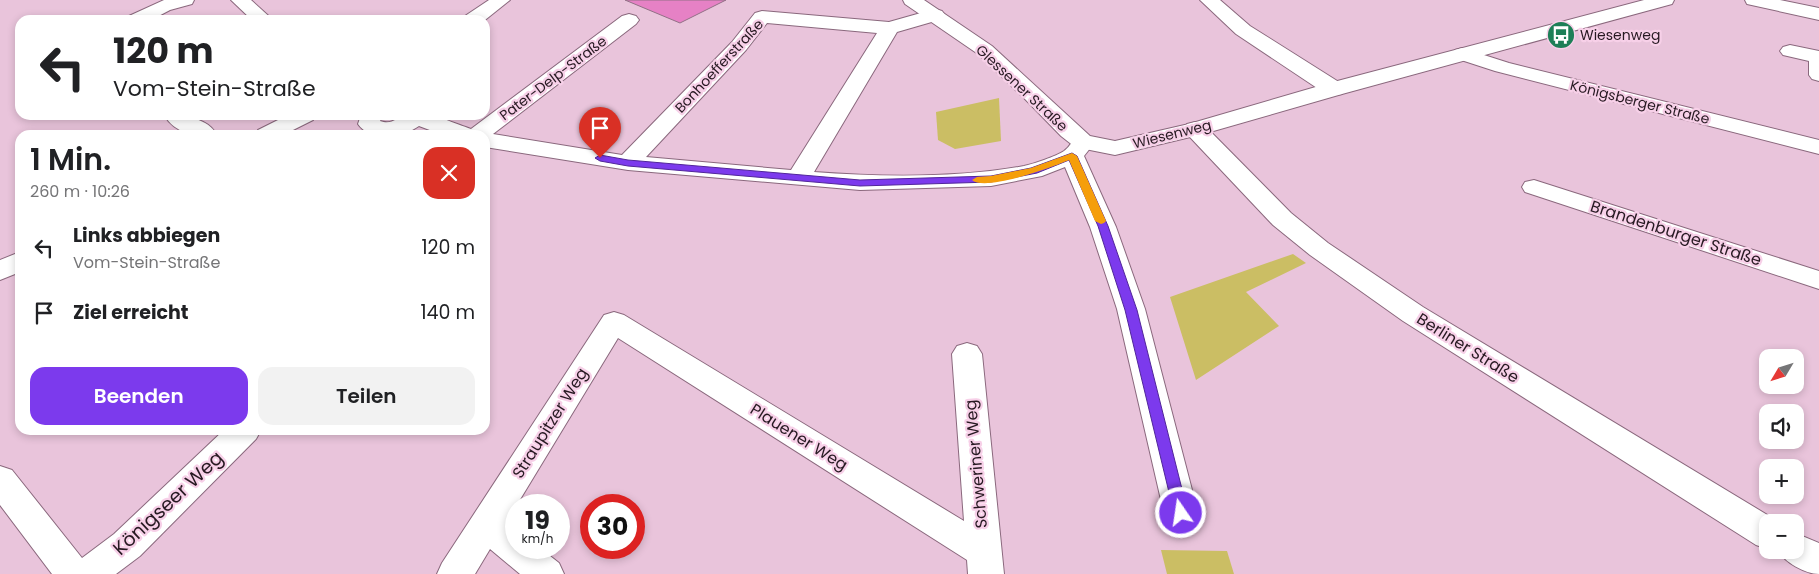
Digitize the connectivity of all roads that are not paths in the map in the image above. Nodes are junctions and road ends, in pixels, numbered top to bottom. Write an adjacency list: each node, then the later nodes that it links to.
1 (185, 0): 9 (street)
2 (240, 0): 10 (street)
3 (501, 0): 11 (street)
4 (912, 0): 12 (street, Glessener Straße)
5 (1209, 0): 18 (street)
6 (1665, 0): 16 (street, Wiesenweg)
7 (1754, 0): 8 (street)
8 (1819, 14)
9 (146, 15)
10 (257, 15)
11 (479, 15)
12 (935, 15): 14 (street); 31 (street, Glessener Straße)
13 (629, 20): 28 (street, Pater-Delp-Straße)
14 (890, 28): 32 (street, Bonhoefferstraße); 33 (street)
15 (1790, 51): 17 (street)
16 (1462, 54): 18 (street, Wiesenweg); 30 (street, Königsberger Straße)
17 (1819, 75)
18 (1334, 89): 24 (street, Wiesenweg)
19 (179, 120): 25 (street)
20 (295, 120): 26 (street)
21 (369, 120): 22 (street)
22 (412, 120)
23 (427, 120): 27 (street)
24 (1195, 129): 31 (street, Wiesenweg); 46 (street, Berliner Straße)
25 (200, 130)
26 (276, 130)
27 (452, 130)
28 (485, 130)
29 (490, 141): 32 (street)
30 (1819, 147)
31 (1078, 149): 33 (street); 44 (street, Glessener Straße)
32 (628, 163): 33 (street)
33 (799, 177)
34 (1534, 187): 39 (street, Brandenburger Straße)
35 (15, 247): 36 (street)
36 (0, 254)
37 (15, 264): 38 (street)
38 (0, 271)
39 (1819, 280)
40 (614, 322): 45 (street, Straupitzer Weg); 49 (street, Plauener Weg)
41 (966, 354): 49 (street, Schweriner Weg)
42 (240, 435): 51 (street, Königseer Weg)
43 (0, 480): 50 (street)
44 (1181, 513)
45 (486, 525): 52 (street, Straupitzer Weg); 53 (street)
46 (1759, 528)
47 (1804, 552): 48 (street)
48 (1819, 560)
49 (985, 563)
50 (73, 574)
51 (88, 574)
52 (455, 574)
53 (546, 574)

